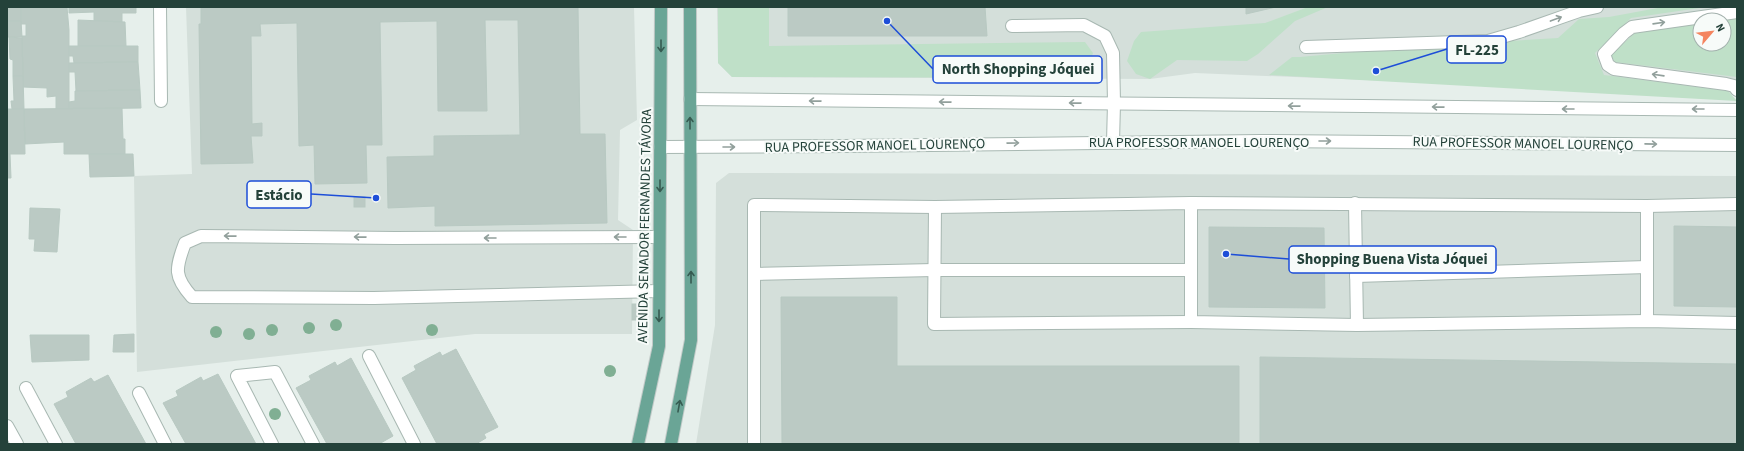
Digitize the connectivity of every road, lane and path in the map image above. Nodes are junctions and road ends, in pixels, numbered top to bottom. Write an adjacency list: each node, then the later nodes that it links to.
1 (160, 7): 10 (street)
2 (661, 7): 15 (main road, AVENIDA SENADOR FERNANDES TÁVORA, one-way to 15)
3 (690, 7): 9 (main road)
4 (1597, 7): 7 (street, one-way to 4)
5 (1737, 12): 8 (street, one-way to 5)
6 (1012, 26): 11 (street)
7 (1306, 47)
8 (1737, 90)
9 (690, 99): 11 (street, one-way to 9); 16 (main road, one-way to 9)
10 (161, 101)
11 (1114, 103): 12 (street, one-way to 11); 13 (street)
12 (1737, 110)
13 (1113, 142): 14 (street, RUA PROFESSOR MANOEL LOURENÇO, one-way to 14); 16 (street, RUA PROFESSOR MANOEL LOURENÇO, one-way to 13)
14 (1737, 145)
15 (660, 147): 16 (street, RUA PROFESSOR MANOEL LOURENÇO); 22 (main road, AVENIDA SENADOR FERNANDES TÁVORA, one-way to 22)
16 (690, 147): 44 (main road, one-way to 16)
17 (1191, 203): 18 (street); 21 (street); 25 (street)
18 (1355, 203): 20 (street); 27 (street)
19 (1737, 204): 20 (street)
20 (1647, 206): 23 (street)
21 (935, 207): 24 (street); 26 (street)
22 (659, 237): 28 (main road, AVENIDA SENADOR FERNANDES TÁVORA); 28 (street, one-way to 28)
23 (1647, 267): 27 (street); 29 (street)
24 (934, 270): 25 (street); 26 (street); 30 (street)
25 (1191, 270): 30 (street)
26 (755, 274): 45 (street)
27 (1356, 276): 32 (street)
28 (659, 291): 43 (main road, AVENIDA SENADOR FERNANDES TÁVORA, one-way to 43)
29 (1647, 321): 31 (street); 32 (street)
30 (1190, 322): 32 (street)
31 (1737, 323)
32 (1357, 325)
33 (369, 356): 42 (street)
34 (26, 388): 38 (street)
35 (139, 393): 39 (street)
36 (7, 426): 37 (street)
37 (17, 444)
38 (56, 444)
39 (165, 444)
40 (272, 444): 41 (street)
41 (312, 444)
42 (414, 444)
43 (638, 444)
44 (671, 444)
45 (754, 444)

